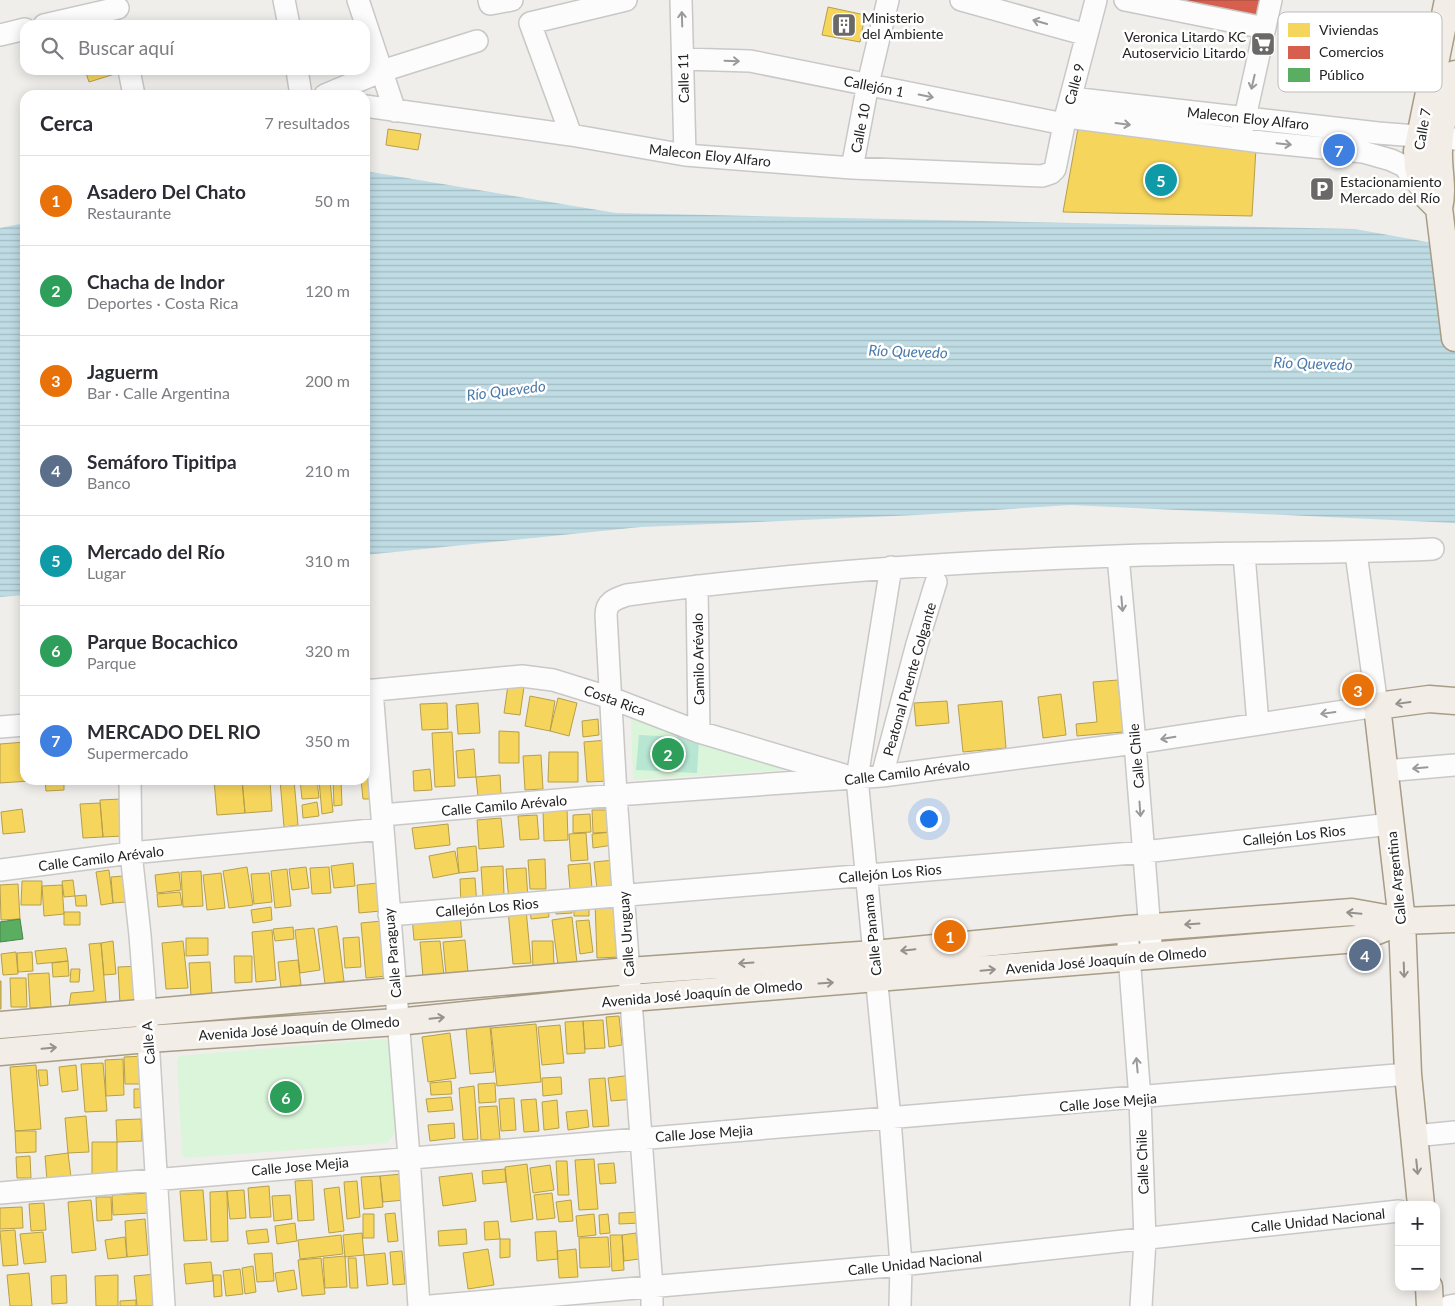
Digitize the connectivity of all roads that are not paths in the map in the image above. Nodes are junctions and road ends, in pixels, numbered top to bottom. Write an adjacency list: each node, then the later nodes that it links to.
1 (284, 0): 16 (street)
2 (358, 0): 17 (street)
3 (489, 0): 4 (street)
4 (512, 0)
5 (524, 0): 18 (street)
6 (626, 0): 18 (street)
7 (681, 0): 25 (street, Calle 11, one-way to 7)
8 (888, 0): 31 (street, Calle 10)
9 (961, 0): 22 (street, one-way to 9)
10 (1096, 0): 22 (street, Calle 9)
11 (1125, 0): 19 (street)
12 (1271, 0): 19 (street)
13 (1448, 0): 30 (main road, Calle 7)
14 (119, 11): 15 (street)
15 (71, 20)
16 (288, 20)
17 (365, 20)
18 (530, 22): 41 (street)
19 (1265, 28): 39 (street, one-way to 39)
20 (20, 30): 21 (street)
21 (0, 35)
22 (1087, 35): 38 (street, Calle 9)
23 (370, 36): 26 (street)
24 (477, 40): 26 (street)
25 (683, 59): 31 (street, Callejón 1, one-way to 31); 44 (street, Calle 11)
26 (382, 71): 34 (street); 37 (street)
27 (1455, 74): 42 (main road, Calle 7)
28 (131, 75): 32 (street)
29 (298, 75): 33 (street)
30 (1442, 83)
31 (868, 84): 38 (street, Callejón 1, one-way to 38); 46 (street, Calle 10)
32 (133, 90)
33 (301, 90)
34 (337, 90)
35 (1441, 92): 42 (main road, Calle 7)
36 (370, 107): 37 (street, Malecon Eloy Alfaro)
37 (395, 111): 41 (street, Malecon Eloy Alfaro)
38 (1067, 112): 39 (street, Malecon Eloy Alfaro); 43 (street, Malecon Eloy Alfaro, one-way to 43); 47 (street, Calle 9)
39 (1244, 118): 40 (street, Malecon Eloy Alfaro); 43 (street)
40 (1378, 133): 42 (street, Malecon Eloy Alfaro); 45 (street)
41 (571, 135): 44 (street, Malecon Eloy Alfaro)
42 (1438, 138): 48 (main road, Calle 7)
43 (1241, 139): 45 (street, Malecon Eloy Alfaro, one-way to 45)
44 (685, 155): 46 (street, Malecon Eloy Alfaro)
45 (1377, 156): 48 (street, Malecon Eloy Alfaro)
46 (852, 168): 47 (street, Malecon Eloy Alfaro)
47 (1055, 169)
48 (1440, 196): 49 (main road, Calle 7)
49 (1455, 338)
50 (1433, 549): 51 (street)
51 (1356, 553): 52 (street); 62 (street, Calle Argentina)
52 (1244, 554): 53 (street); 64 (street)
53 (1118, 556): 54 (street); 68 (street, Calle Chile, one-way to 68)
54 (891, 567): 56 (street); 72 (street, Calle Panama)
55 (936, 582): 71 (street, Peatonal Puente Colgante)
56 (697, 586): 59 (street, Calle Uruguay); 67 (street, Camilo Arévalo)
57 (1455, 688): 60 (main road, Calle Camilo Arévalo)
58 (370, 690): 59 (street, Costa Rica)
59 (611, 698): 67 (street, Costa Rica); 74 (street, Calle Uruguay)
60 (1429, 700): 61 (main road, Calle Camilo Arévalo); 62 (main road, Calle Camilo Arévalo, one-way to 62)
61 (1455, 700)
62 (1377, 706): 64 (street, Calle Camilo Arévalo, one-way to 64); 70 (main road, Calle Argentina)
63 (370, 709): 75 (street, Calle Paraguay)
64 (1258, 724): 68 (street, Calle Camilo Arévalo, one-way to 68)
65 (20, 725): 66 (street)
66 (0, 727)
67 (699, 732): 72 (street, Costa Rica)
68 (1135, 743): 71 (street, Calle Camilo Arévalo); 77 (street, Calle Chile, one-way to 77)
69 (1455, 765): 70 (street, one-way to 70)
70 (1385, 771): 76 (main road, Calle Argentina)
71 (882, 776): 72 (street, Calle Camilo Arévalo)
72 (857, 778): 74 (street, Calle Camilo Arévalo); 80 (street, Calle Panama)
73 (130, 785): 78 (street, Calle A)
74 (616, 795): 75 (street, Calle Camilo Arévalo); 81 (street, Calle Uruguay)
75 (382, 822): 78 (street, Calle Camilo Arévalo); 82 (street, Calle Paraguay)
76 (1391, 824): 77 (street, Callejón Los Rios); 84 (main road, Calle Argentina)
77 (1144, 852): 80 (street, Callejón Los Rios); 85 (street, Calle Chile)
78 (131, 854): 79 (street, Calle Camilo Arévalo); 91 (street, Calle A)
79 (0, 870)
80 (866, 875): 81 (street, Callejón Los Rios); 87 (street, Calle Panama)
81 (624, 896): 82 (street, Callejón Los Rios); 88 (street, Calle Uruguay)
82 (389, 915): 89 (street, Calle Paraguay)
83 (1455, 919): 84 (main road, Avenida José Joaquín de Olmedo)
84 (1402, 921): 85 (main road, Avenida José Joaquín de Olmedo, one-way to 85); 86 (main road, Avenida José Joaquín de Olmedo); 96 (main road, Calle Argentina, one-way to 96)
85 (1138, 928): 86 (street, Calle Chile); 87 (main road, Avenida José Joaquín de Olmedo, one-way to 87)
86 (1140, 957): 87 (main road, Avenida José Joaquín de Olmedo, one-way to 86); 97 (street, Calle Chile, one-way to 86)
87 (875, 966): 88 (main road, Avenida José Joaquín de Olmedo, one-way to 88); 90 (main road, Avenida José Joaquín de Olmedo, one-way to 87); 98 (street, Calle Panama)
88 (629, 972): 89 (main road, Avenida José Joaquín de Olmedo); 90 (street, Calle Uruguay)
89 (396, 992): 91 (main road, Avenida José Joaquín de Olmedo); 92 (street, Calle Paraguay)
90 (631, 998): 92 (main road, Avenida José Joaquín de Olmedo, one-way to 90); 101 (street, Calle Uruguay)
91 (145, 1012): 93 (main road, Avenida José Joaquín de Olmedo); 94 (street, Calle A)
92 (397, 1022): 94 (main road, Avenida José Joaquín de Olmedo); 102 (street, Calle Paraguay)
93 (0, 1025)
94 (148, 1039): 95 (main road, Avenida José Joaquín de Olmedo, one-way to 94); 103 (street, Calle A)
95 (0, 1052)
96 (1408, 1074): 97 (street, Calle Jose Mejia); 100 (main road, Calle Argentina)
97 (1140, 1099): 98 (street, Calle Jose Mejia); 107 (street, Calle Chile)
98 (890, 1119): 101 (street, Calle Jose Mejia); 108 (street, Calle Panama)
99 (1455, 1132): 100 (street)
100 (1414, 1136): 105 (main road, Calle Argentina, one-way to 105)
101 (642, 1138): 102 (street, Calle Jose Mejia); 110 (street, Calle Uruguay)
102 (410, 1157): 103 (street, Calle Jose Mejia); 113 (street, Calle Paraguay)
103 (156, 1178): 104 (street, Calle Jose Mejia); 112 (street, Calle A)
104 (0, 1193)
105 (1420, 1201)
106 (1395, 1211): 107 (street, Calle Unidad Nacional)
107 (1145, 1240): 108 (street, Calle Unidad Nacional); 116 (street, Calle Chile)
108 (901, 1265): 110 (street, Calle Unidad Nacional); 115 (street, Calle Panama)
109 (1429, 1291): 117 (main road)
110 (652, 1297): 114 (street, Calle Unidad Nacional)
111 (1455, 1305): 118 (street)
112 (164, 1306)
113 (419, 1306)
114 (431, 1306)
115 (900, 1306)
116 (1141, 1306)
117 (1430, 1306)
118 (1449, 1306)

